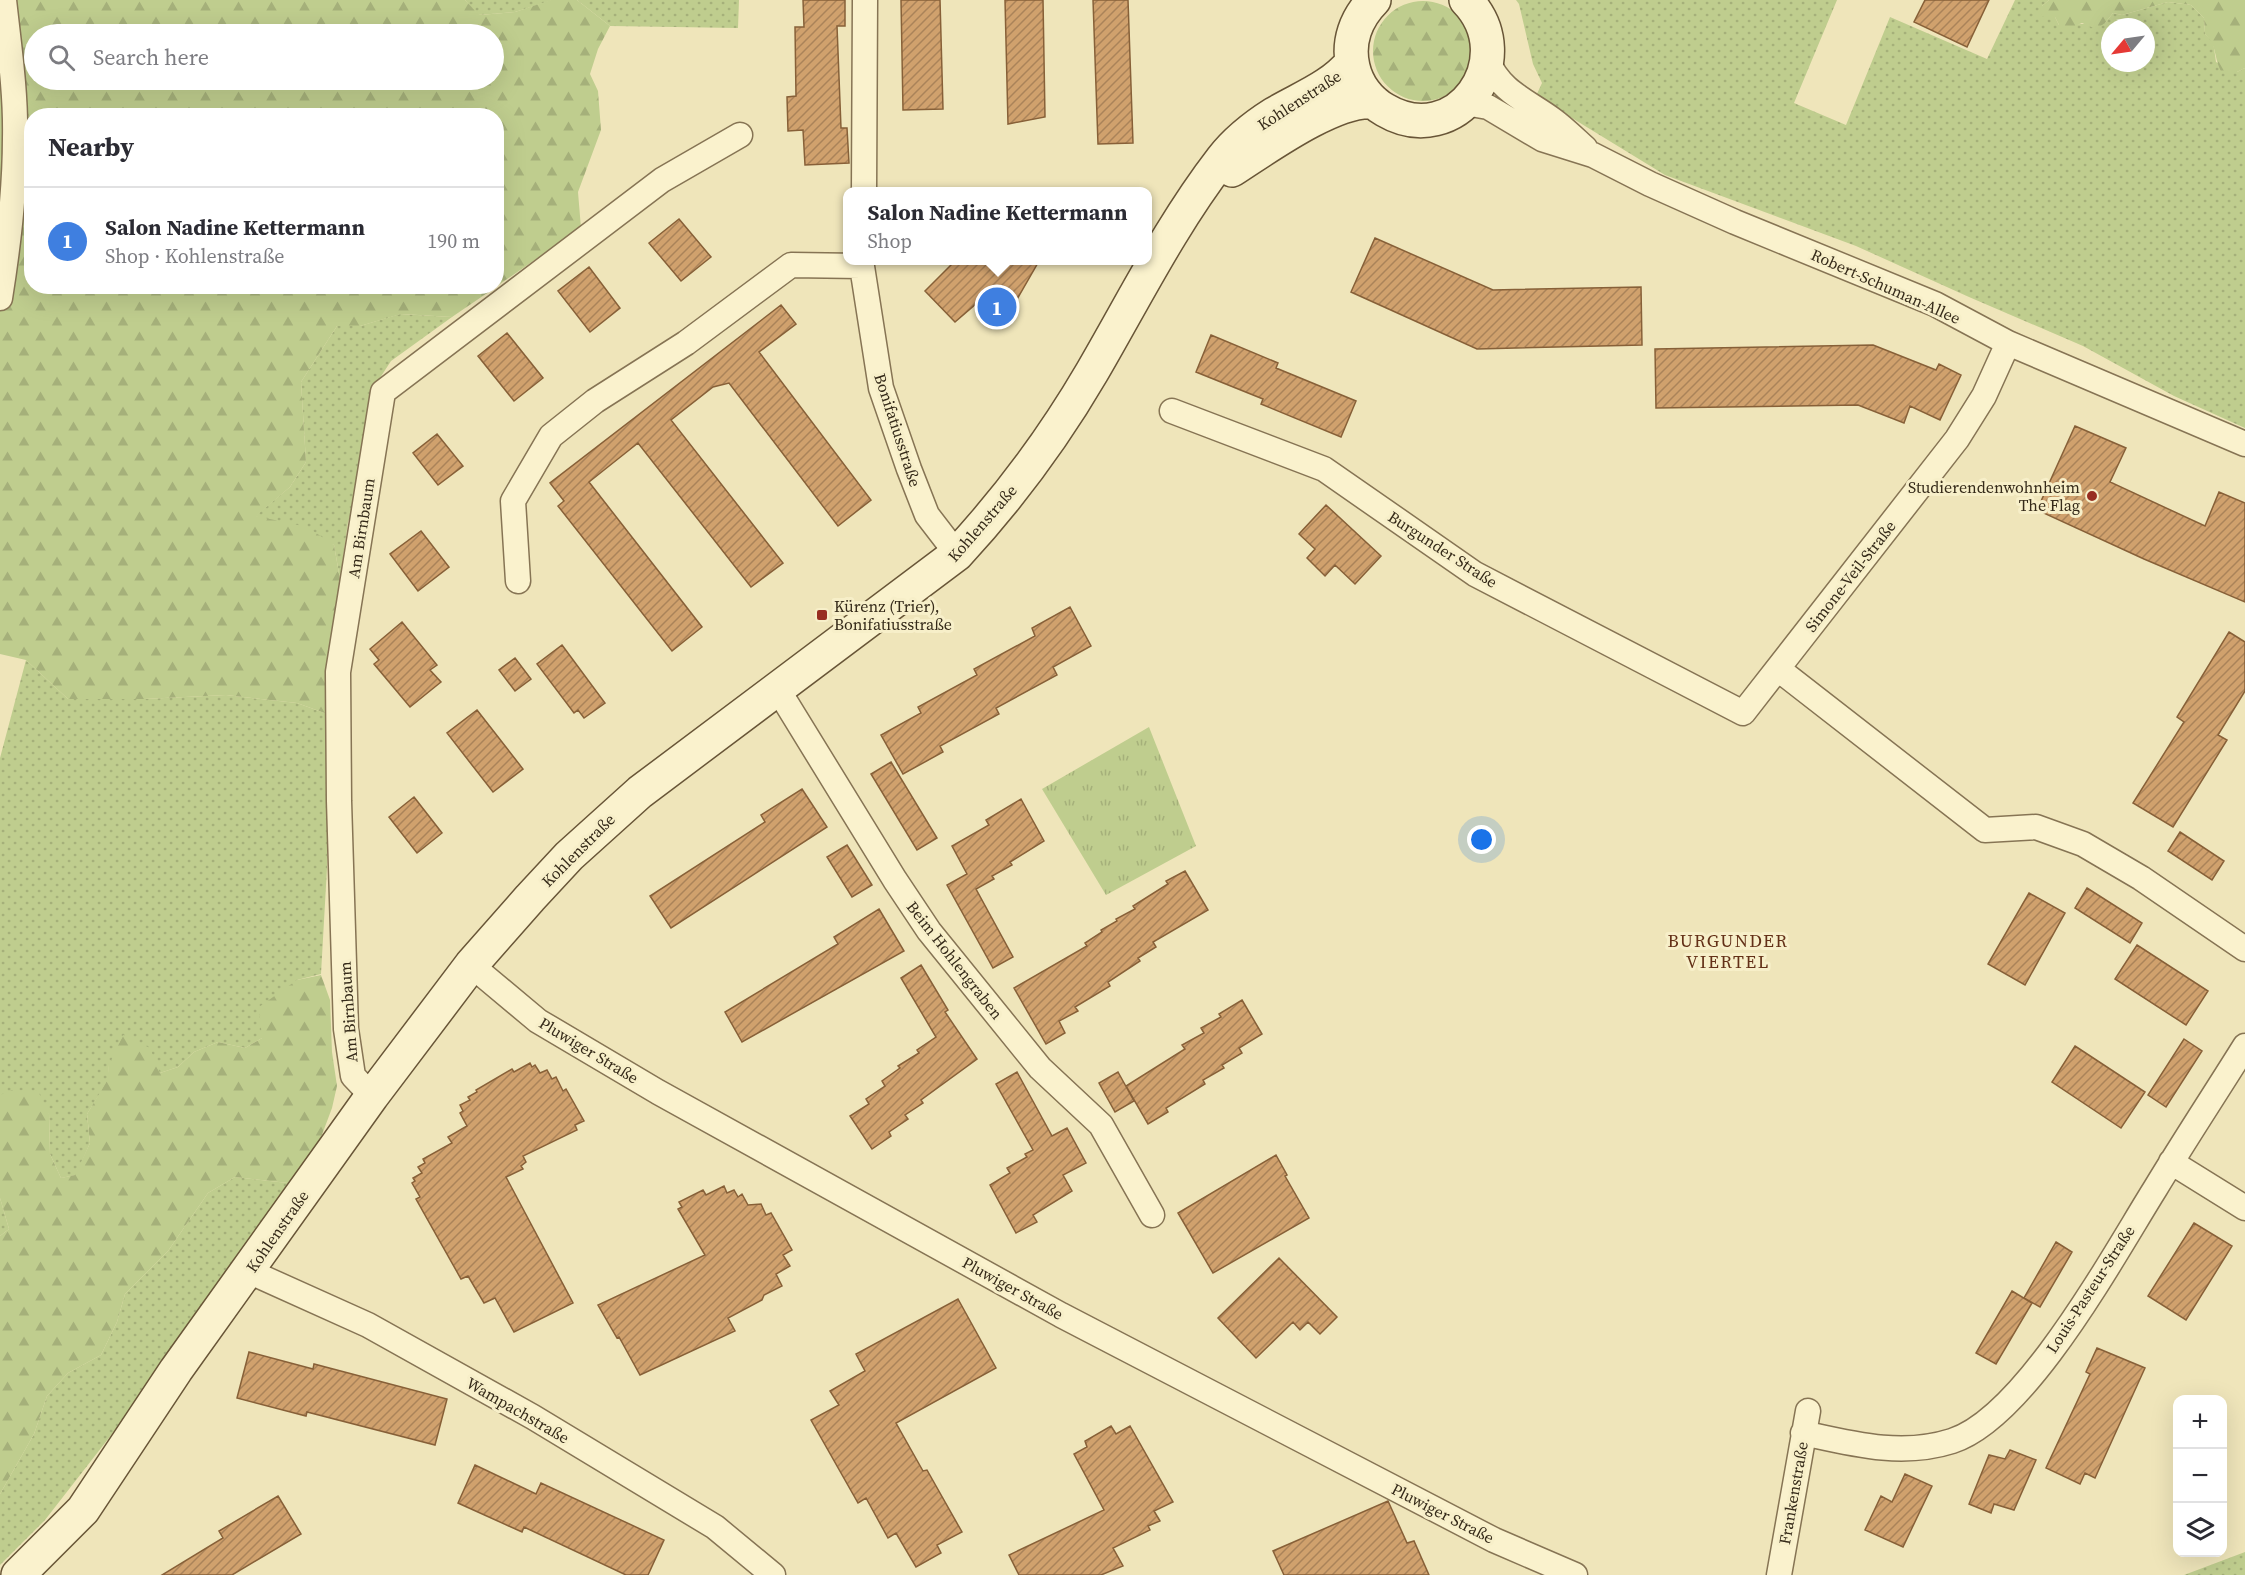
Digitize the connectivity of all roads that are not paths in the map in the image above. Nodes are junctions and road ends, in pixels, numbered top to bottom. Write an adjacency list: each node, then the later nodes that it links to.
1 (4, 0): 15 (street)
2 (865, 0): 11 (street)
3 (1374, 0): 6 (main road, Kohlenstraße)
4 (1466, 0): 5 (main road, Kohlenstraße)
5 (1488, 61): 8 (main road, Kohlenstraße); 10 (street, Robert-Schuman-Allee)
6 (1352, 62): 7 (main road, Kohlenstraße); 12 (main road, Kohlenstraße)
7 (1374, 102): 8 (main road, Kohlenstraße); 12 (main road, Kohlenstraße)
8 (1465, 103): 10 (street, Robert-Schuman-Allee)
9 (740, 135): 27 (street, Am Birnbaum)
10 (1593, 155): 16 (street, Robert-Schuman-Allee)
11 (864, 187)
12 (1198, 192): 19 (main road, Kohlenstraße)
13 (843, 264): 20 (street)
14 (861, 265): 19 (street, Bonifatiusstraße)
15 (0, 298)
16 (2008, 343): 18 (street, Robert-Schuman-Allee); 21 (street, Simone-Veil-Straße)
17 (1172, 411): 23 (street, Burgunder Straße)
18 (2245, 444)
19 (957, 554): 22 (main road, Kohlenstraße)
20 (518, 581)
21 (1778, 669): 23 (street, Simone-Veil-Straße); 24 (street)
22 (777, 688): 25 (main road, Kohlenstraße); 30 (street, Beim Hohlengraben)
23 (1743, 713)
24 (2245, 949)
25 (471, 965): 27 (main road, Kohlenstraße); 35 (street, Pluwiger Straße)
26 (2245, 1047): 28 (street, Louis-Pasteur-Straße)
27 (372, 1096): 31 (main road, Kohlenstraße)
28 (2171, 1162): 29 (street); 32 (street, Louis-Pasteur-Straße)
29 (2245, 1208)
30 (1152, 1215)
31 (248, 1271): 33 (main road, Kohlenstraße); 34 (street, Wampachstraße)
32 (1805, 1422): 36 (street, Frankenstraße)
33 (18, 1575)
34 (773, 1575)
35 (1575, 1575)
36 (1779, 1575)

